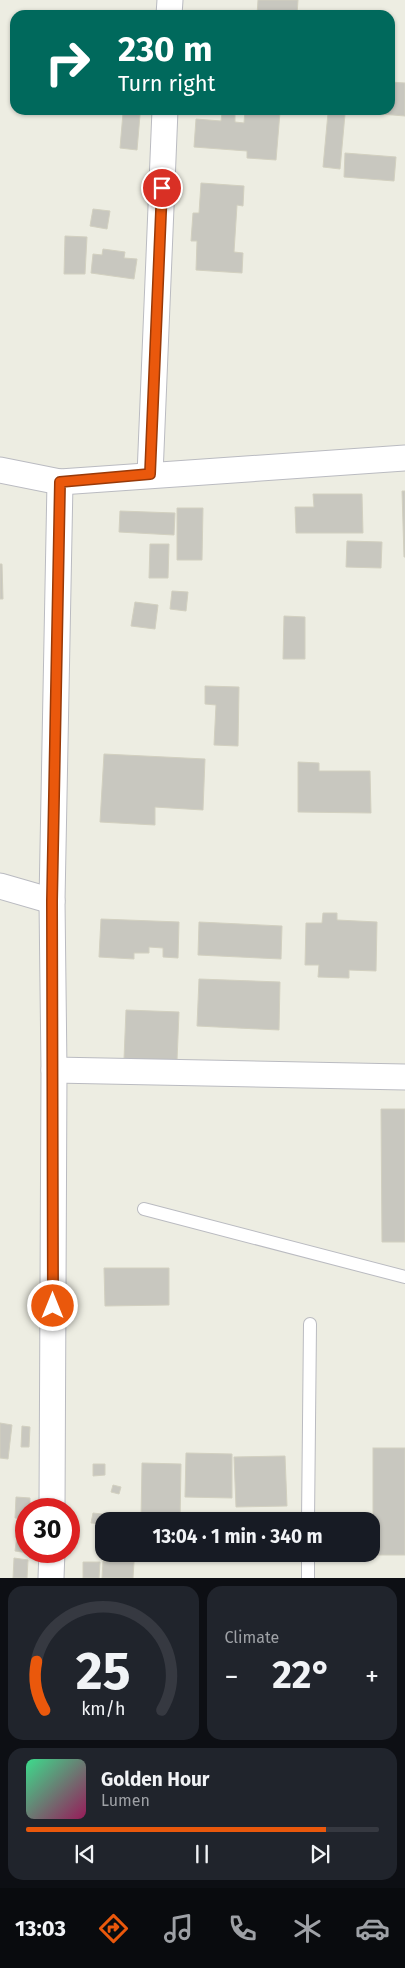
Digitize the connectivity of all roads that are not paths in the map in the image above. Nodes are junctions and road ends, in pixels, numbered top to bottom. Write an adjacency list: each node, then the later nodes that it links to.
1 (165, 115): 4 (street)
2 (405, 458): 4 (street)
3 (0, 470): 5 (street)
4 (150, 474): 5 (street)
5 (60, 482): 7 (street)
6 (0, 886): 7 (street)
7 (52, 901): 8 (street)
8 (54, 1070): 9 (street); 13 (street)
9 (405, 1077)
10 (144, 1209): 11 (lane)
11 (405, 1277)
12 (310, 1324): 14 (lane)
13 (52, 1498)
14 (308, 1512)
15 (308, 1562): 18 (lane)
16 (52, 1563): 17 (street)
17 (51, 1578)
18 (308, 1578)

